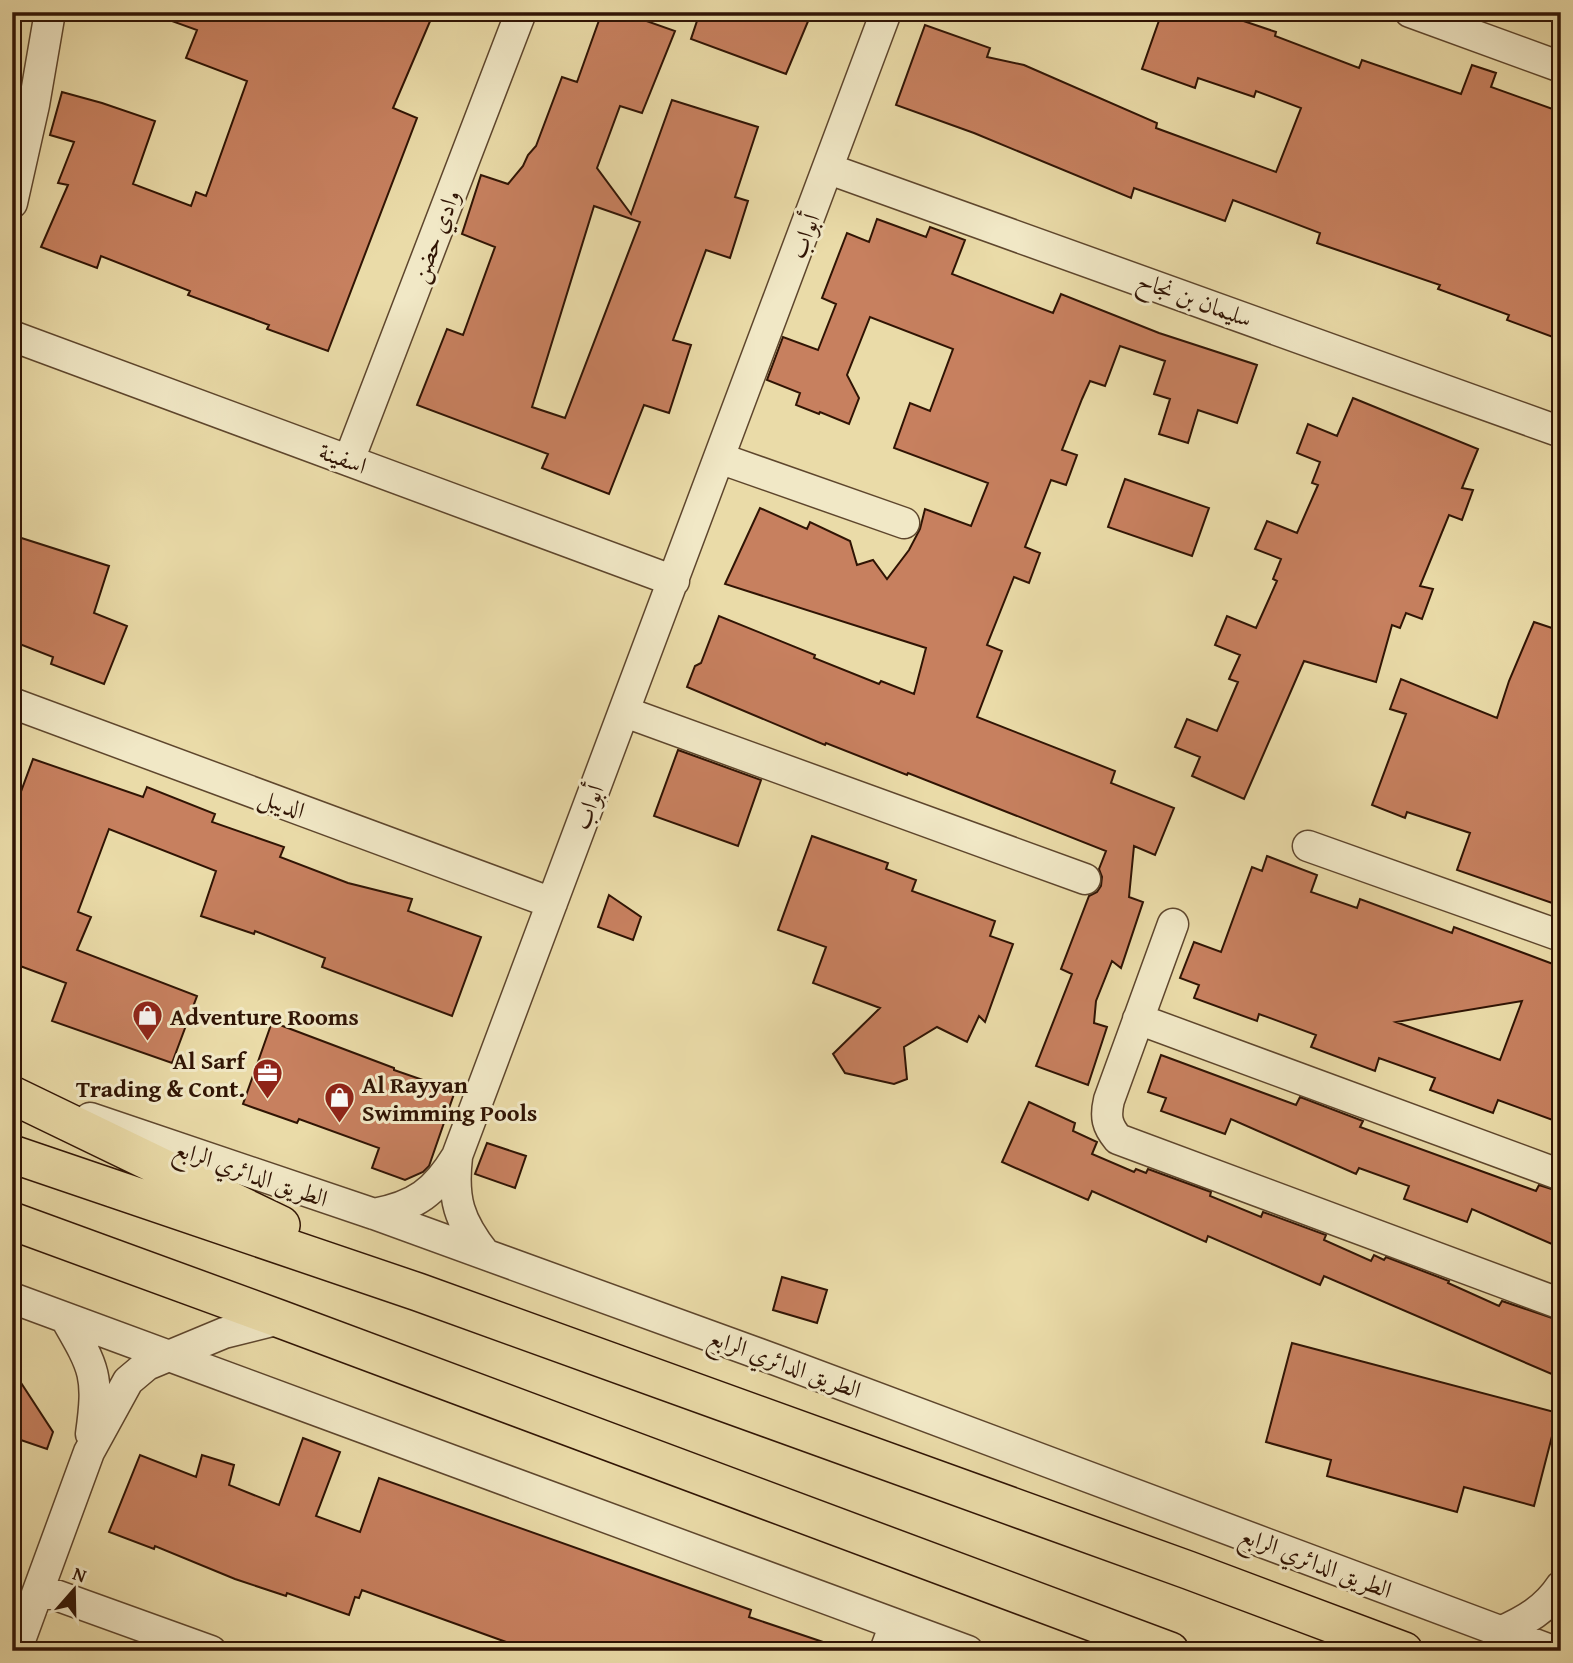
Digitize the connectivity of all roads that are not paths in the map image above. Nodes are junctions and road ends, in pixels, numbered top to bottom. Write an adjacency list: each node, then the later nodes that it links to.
1 (50, 12): 7 (street)
2 (521, 12): 11 (street, وادي حضن)
3 (886, 12): 6 (street, أبواب)
4 (1410, 12): 5 (street)
5 (1561, 67)
6 (829, 169): 9 (street, سليمان بن نجاح); 10 (street, أبواب)
7 (12, 203)
8 (12, 335): 11 (street, اسفينة)
9 (1561, 432)
10 (719, 458): 12 (street); 13 (street, أبواب)
11 (349, 460): 13 (street, اسفينة)
12 (904, 523)
13 (674, 581): 15 (street, أبواب)
14 (12, 703): 18 (street, الديبل)
15 (625, 712): 17 (street); 18 (street, أبواب)
16 (1308, 846): 20 (street)
17 (1085, 879)
18 (552, 903): 24 (street, أبواب)
19 (1173, 924): 21 (street)
20 (1561, 936)
21 (1138, 1019): 25 (street); 33 (street)
22 (12, 1093): 26 (street, الطريق الدائري الرابع); 30 (main road)
23 (12, 1154): 30 (main road)
24 (457, 1156): 26 (street, أبواب); 29 (street, أبواب)
25 (1561, 1175)
26 (374, 1214): 29 (street, الطريق الدائري الرابع)
27 (12, 1221): 31 (main road)
28 (12, 1248): 31 (main road)
29 (485, 1254): 40 (street, الطريق الدائري الرابع)
30 (418, 1292): 46 (main road)
31 (217, 1296): 34 (main road)
32 (12, 1298): 35 (street)
33 (1561, 1304)
34 (280, 1318): 36 (street); 45 (main road)
35 (66, 1319): 36 (street); 37 (street)
36 (170, 1356): 37 (street); 41 (street)
37 (89, 1452): 39 (street)
38 (1561, 1586): 40 (street)
39 (38, 1589): 42 (street); 43 (street)
40 (1500, 1632): 47 (street, الطريق الدائري الرابع)
41 (905, 1640): 44 (street)
42 (16, 1651)
43 (211, 1651)
44 (968, 1651)
45 (1170, 1651)
46 (1404, 1651)
47 (1553, 1651)

